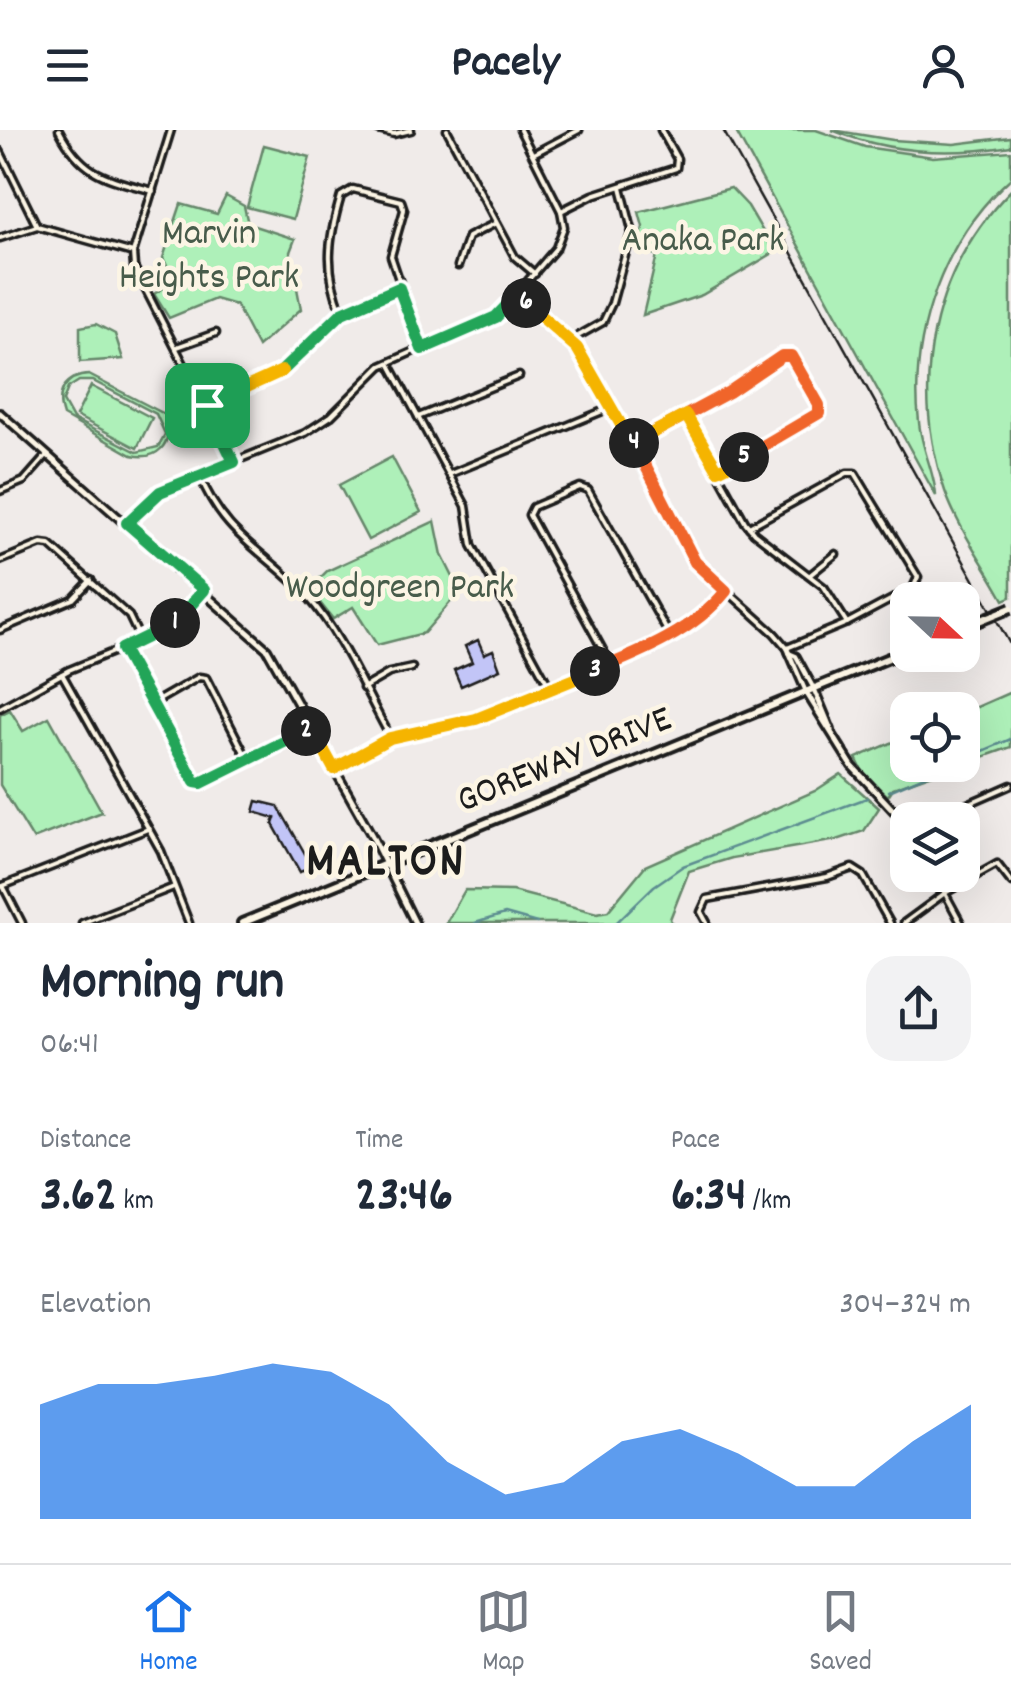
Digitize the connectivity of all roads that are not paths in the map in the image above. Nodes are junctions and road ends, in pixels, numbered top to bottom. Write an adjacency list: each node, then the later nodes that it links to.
1 (59, 130): 12 (street)
2 (171, 130): 12 (street)
3 (378, 130): 4 (street)
4 (410, 130)
5 (447, 130): 14 (street)
6 (520, 130): 10 (street)
7 (579, 130): 10 (street)
8 (661, 130): 11 (street)
9 (0, 151): 15 (street)
10 (532, 154): 13 (street)
11 (621, 187): 13 (street); 24 (street)
12 (153, 191): 17 (street)
13 (562, 211): 19 (street)
14 (496, 222): 18 (street); 19 (street)
15 (37, 226): 16 (street); 17 (street)
16 (0, 238)
17 (134, 253): 25 (street)
18 (458, 266)
19 (534, 274): 21 (street)
20 (399, 288): 22 (street); 22 (street); 26 (street)
21 (517, 295): 24 (street); 26 (street)
22 (342, 313): 29 (street)
23 (216, 333): 25 (street)
24 (570, 340): 30 (street)
25 (177, 348): 29 (street)
26 (422, 349): 27 (street)
27 (388, 362): 33 (street); 36 (street)
28 (518, 376): 33 (street)
29 (207, 405): 36 (street)
30 (610, 408): 34 (street); 38 (street)
31 (0, 412): 35 (street)
32 (686, 415): 34 (street); 37 (street); 37 (street)
33 (418, 417): 38 (street)
34 (632, 444): 48 (street)
35 (48, 454): 40 (street); 41 (street)
36 (234, 462): 39 (street)
37 (718, 470): 42 (street)
38 (450, 474): 62 (street)
39 (200, 476): 41 (street); 61 (street)
40 (0, 491)
41 (127, 523): 47 (street)
42 (750, 527): 45 (street); 51 (street)
43 (836, 554): 45 (street)
44 (0, 560): 46 (street)
45 (810, 575): 51 (street)
46 (91, 580): 52 (street); 54 (street)
47 (204, 590): 54 (street); 66 (street)
48 (726, 591): 53 (street); 56 (street)
49 (1011, 608): 50 (main road, bridge)
50 (980, 621)
51 (846, 624): 56 (street)
52 (0, 630)
53 (671, 638): 58 (street); 58 (street)
54 (141, 640): 55 (street)
55 (122, 649): 60 (street); 64 (street)
56 (788, 651): 63 (street)
57 (890, 657): 63 (main road, GOREWAY DRIVE)
58 (610, 664): 62 (street)
59 (412, 668): 61 (street)
60 (62, 674): 65 (street); 73 (street)
61 (363, 688): 67 (street)
62 (550, 688): 67 (street)
63 (810, 690): 72 (street); 74 (main road, GOREWAY DRIVE)
64 (152, 704): 68 (street); 68 (street)
65 (0, 708)
66 (311, 727): 68 (street); 69 (street)
67 (390, 738): 69 (street)
68 (249, 762)
69 (334, 769): 74 (street)
70 (1011, 786): 71 (street)
71 (973, 802)
72 (890, 807)
73 (148, 829): 76 (street); 77 (street)
74 (386, 864): 82 (main road, GOREWAY DRIVE); 83 (street)
75 (1011, 882): 78 (street)
76 (2, 887): 79 (street)
77 (174, 887): 80 (street); 81 (street)
78 (945, 893): 86 (street); 87 (street)
79 (22, 923)
80 (82, 923)
81 (189, 923)
82 (242, 923)
83 (415, 923)
84 (707, 923): 85 (street)
85 (890, 923)
86 (904, 923)
87 (961, 923)

